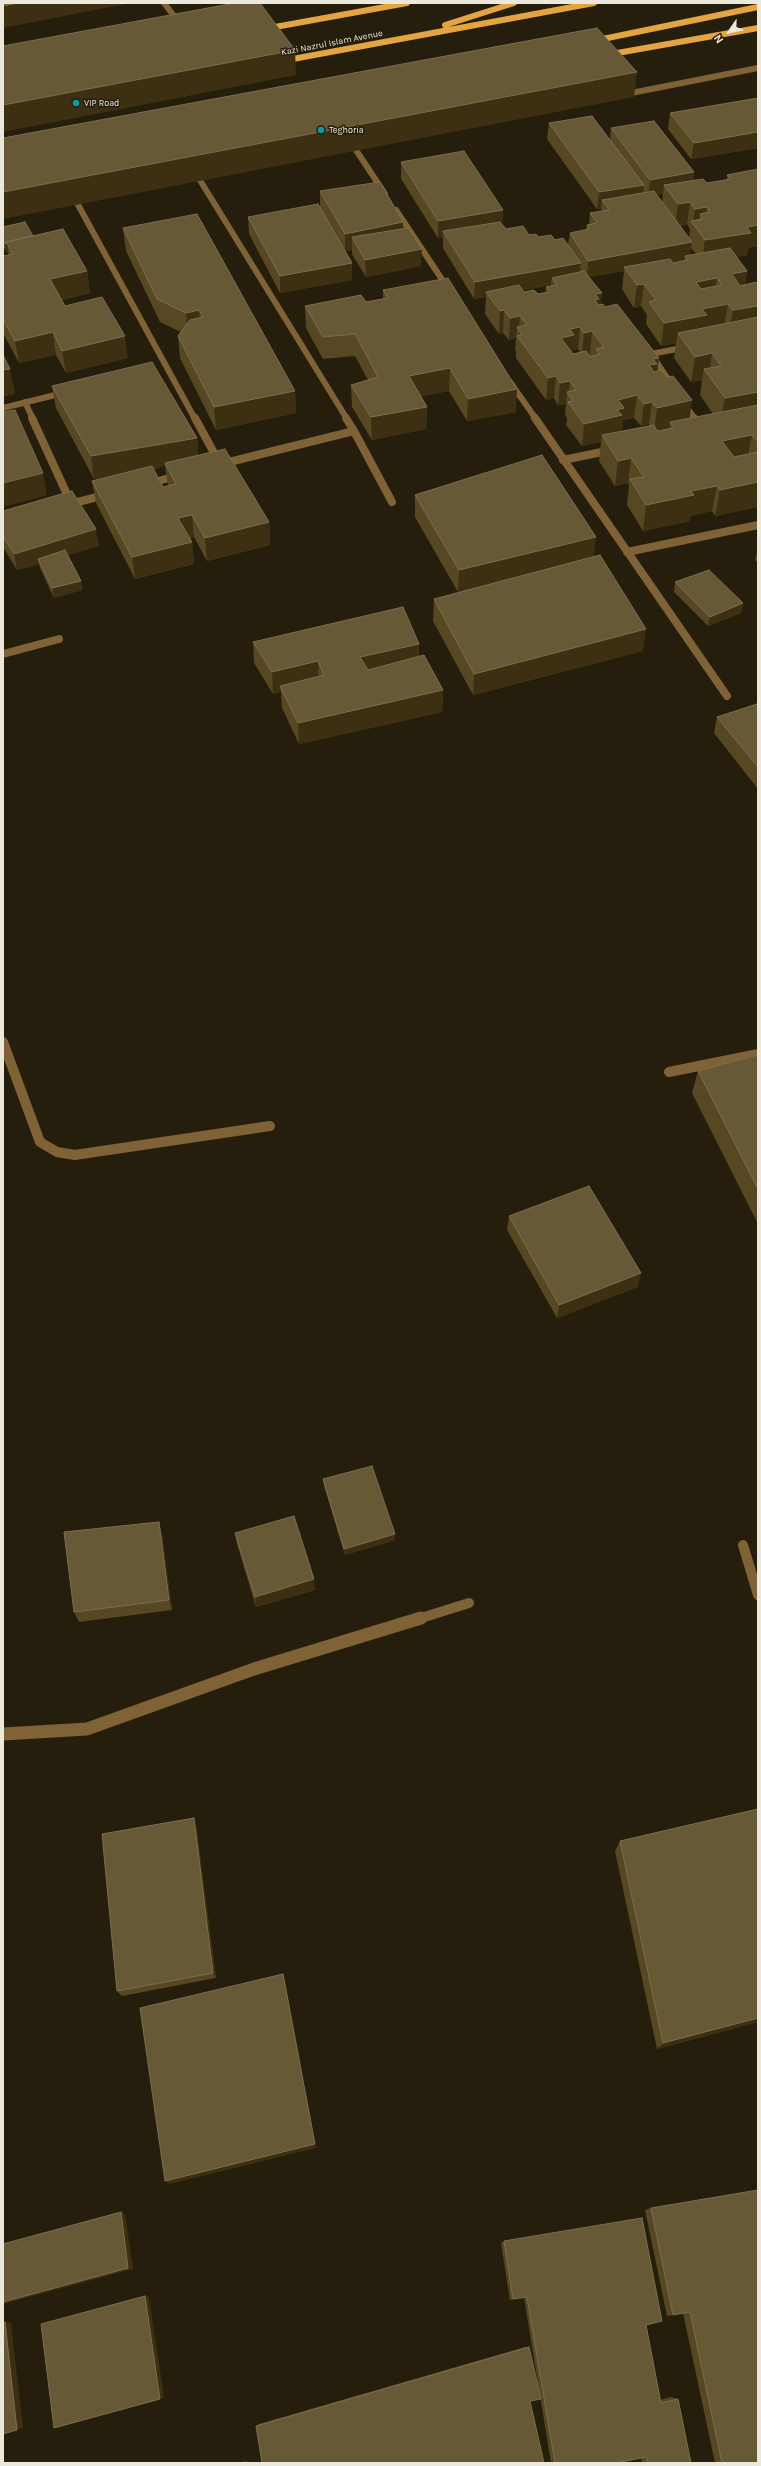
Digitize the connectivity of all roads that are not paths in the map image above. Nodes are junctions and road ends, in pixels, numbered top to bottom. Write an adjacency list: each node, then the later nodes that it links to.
1 (164, 3): 9 (street)
2 (378, 3): 7 (street)
3 (407, 3): 7 (main road)
4 (514, 3): 11 (main road)
5 (594, 3): 11 (main road, Kazi Nazrul Islam Avenue)
6 (758, 7): 12 (main road)
7 (382, 8): 10 (main road)
8 (758, 28): 13 (main road)
9 (186, 31)
10 (257, 31)
11 (403, 38): 14 (main road, Kazi Nazrul Islam Avenue)
12 (589, 41)
13 (600, 56)
14 (275, 63)
15 (758, 68): 16 (street)
16 (610, 97)
17 (362, 145): 18 (street)
18 (354, 146): 19 (street); 22 (street)
19 (346, 148)
20 (206, 176): 30 (street)
21 (83, 199): 30 (street)
22 (389, 200)
23 (393, 206): 24 (street)
24 (454, 298)
25 (697, 346): 31 (street)
26 (506, 376): 33 (street)
27 (77, 390): 28 (street)
28 (25, 402): 29 (street); 38 (street)
29 (3, 408)
30 (354, 431): 37 (street)
31 (704, 432)
32 (621, 449): 33 (street)
33 (563, 460): 41 (street)
34 (190, 472): 35 (street)
35 (138, 486)
36 (116, 492): 38 (street)
37 (392, 502)
38 (71, 503): 39 (street)
39 (56, 507)
40 (758, 525): 41 (street)
41 (627, 552): 44 (street)
42 (59, 639): 43 (street)
43 (3, 654)
44 (727, 696)
45 (3, 1042): 48 (street)
46 (758, 1054): 47 (street)
47 (668, 1072)
48 (270, 1126)
49 (743, 1544): 50 (street)
50 (758, 1595)
51 (469, 1604): 52 (street)
52 (3, 1734)

